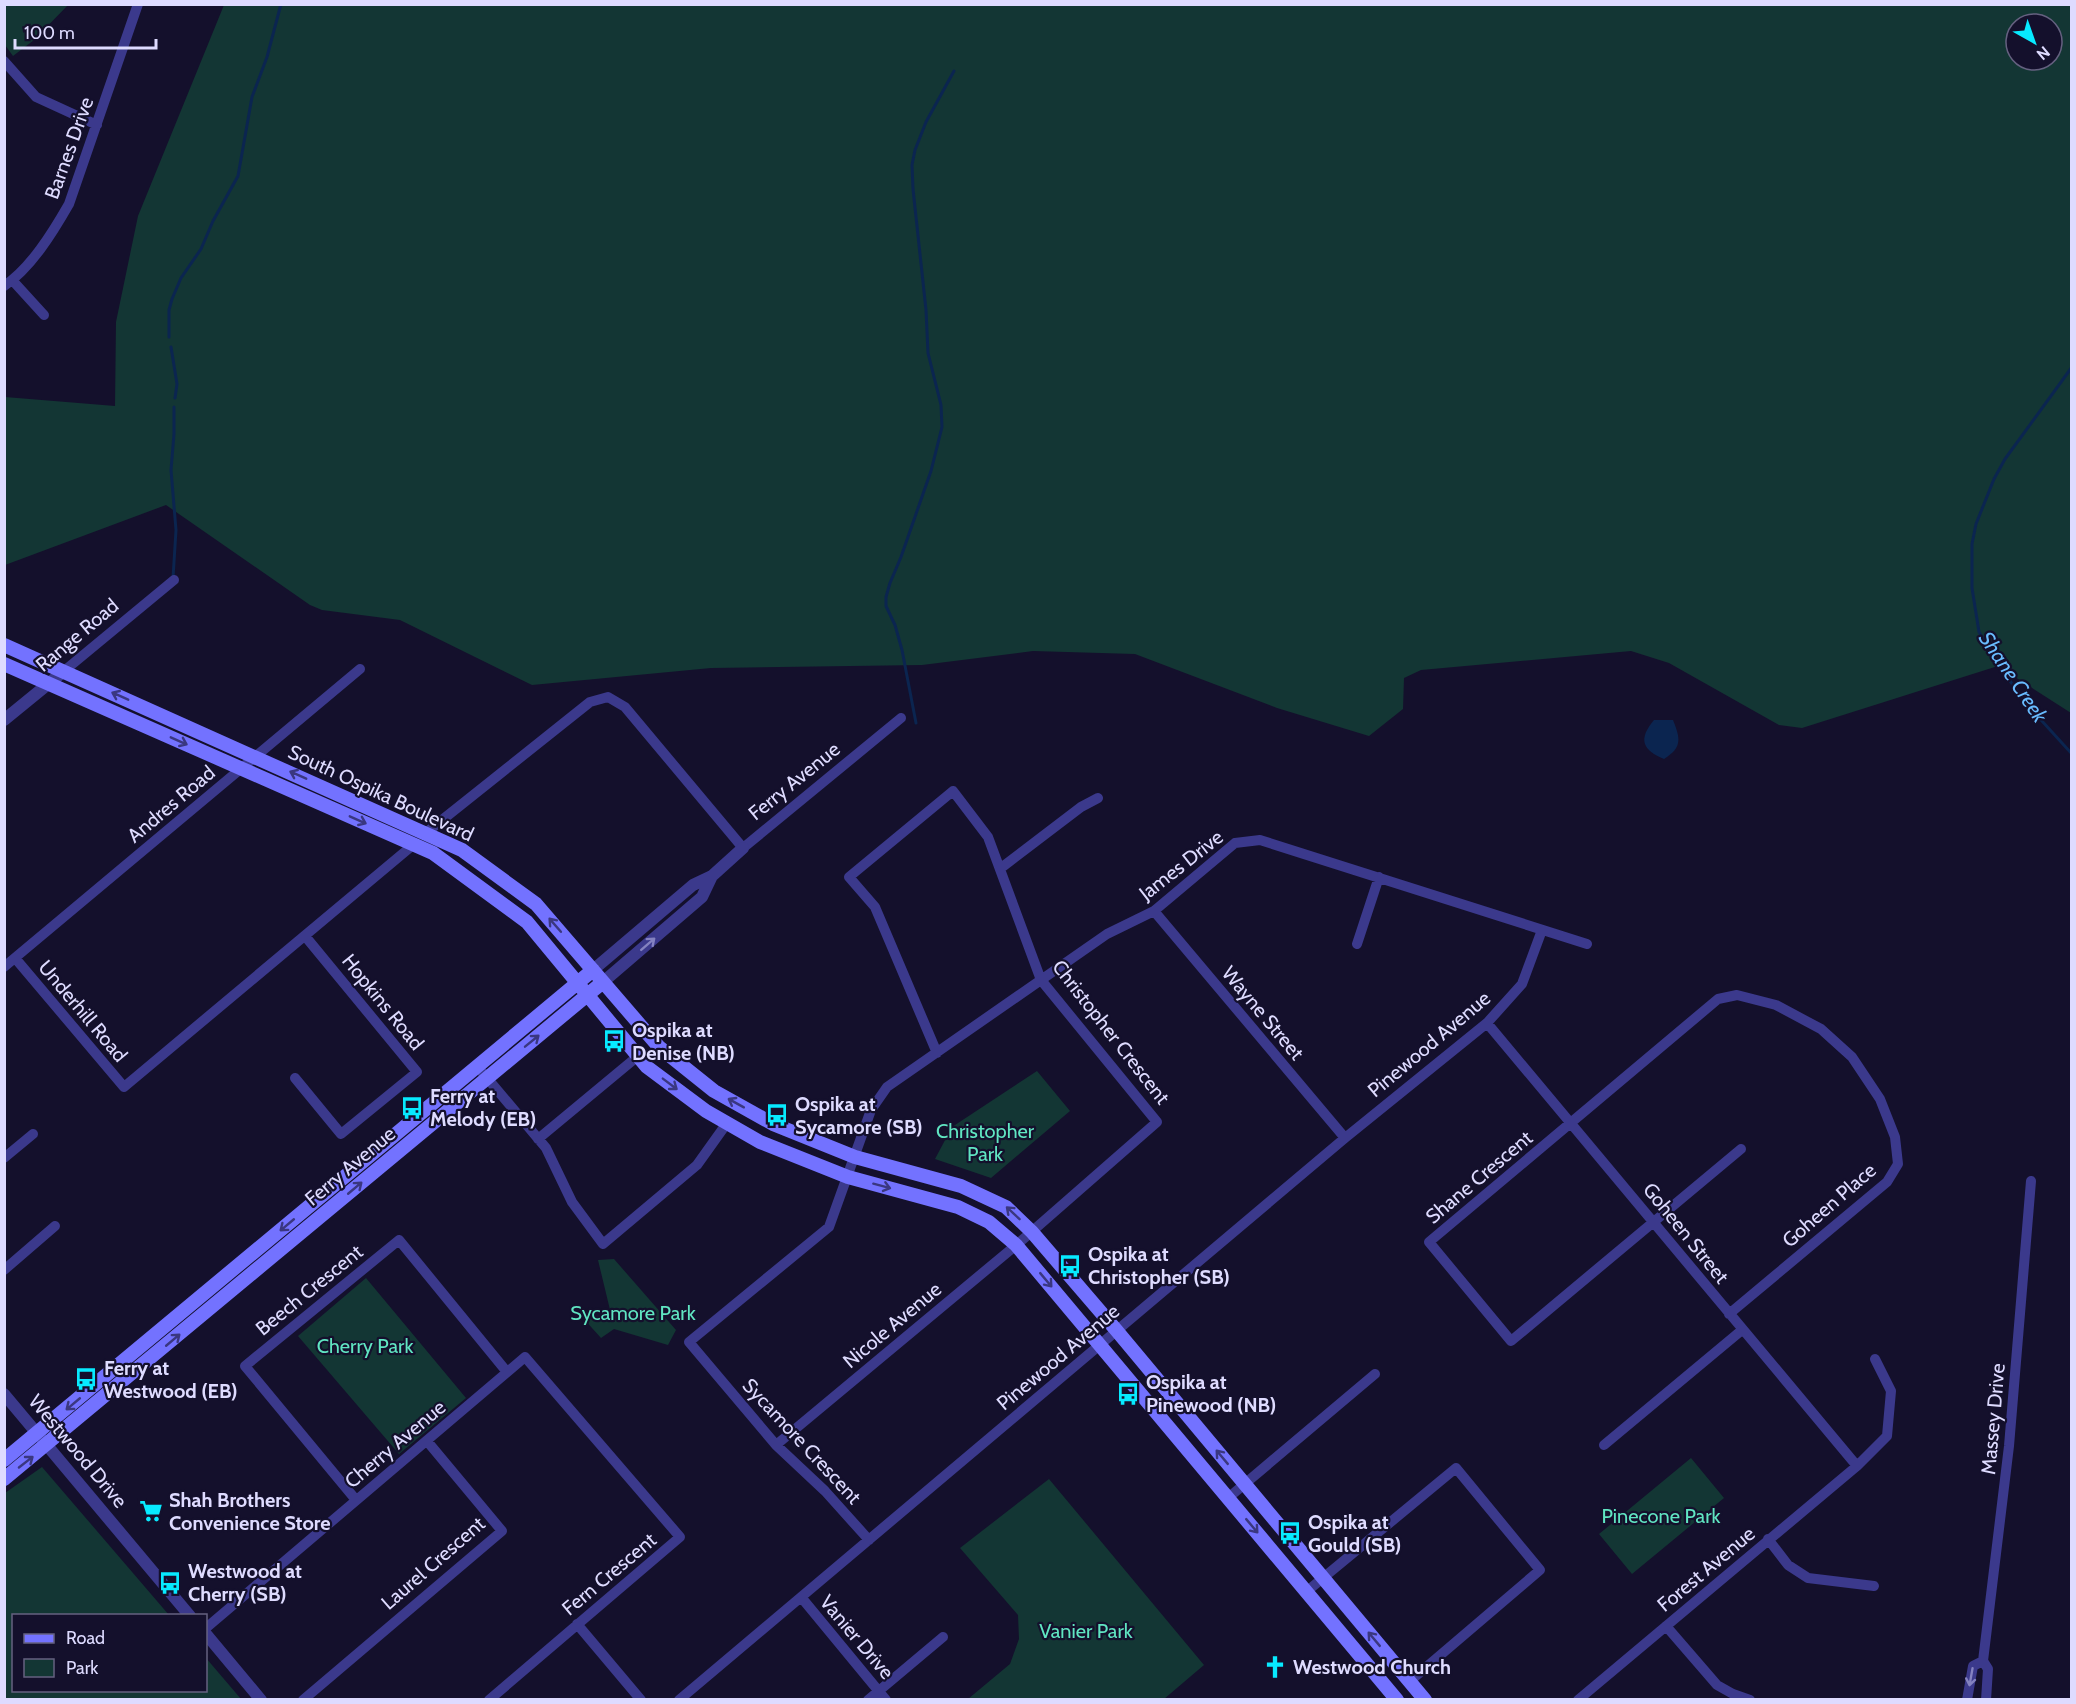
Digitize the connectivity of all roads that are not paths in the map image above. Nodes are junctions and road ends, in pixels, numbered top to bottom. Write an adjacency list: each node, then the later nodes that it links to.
1 (138, 4): 3 (street, Barnes Drive)
2 (4, 62): 3 (street)
3 (97, 125): 4 (street, Barnes Drive)
4 (9, 283): 5 (street)
5 (44, 315)
6 (174, 580): 10 (street, Range Road)
7 (4, 645): 10 (main road, South Ospika Boulevard)
8 (4, 664): 11 (main road, South Ospika Boulevard)
9 (360, 669): 14 (street, Andres Road)
10 (64, 671): 11 (street, Range Road); 14 (main road, South Ospika Boulevard, one-way to 10)
11 (49, 683): 13 (street, Range Road); 15 (main road, South Ospika Boulevard, one-way to 15)
12 (901, 718): 19 (street, Ferry Avenue)
13 (4, 720)
14 (256, 756): 15 (street, Andres Road); 17 (main road, South Ospika Boulevard, one-way to 14)
15 (241, 768): 18 (main road, South Ospika Boulevard, one-way to 18); 28 (street, Andres Road)
16 (1098, 798): 20 (street)
17 (427, 832): 19 (street); 30 (main road, South Ospika Boulevard, one-way to 17)
18 (413, 845): 25 (street); 32 (main road, South Ospika Boulevard)
19 (743, 848): 21 (street, Ferry Avenue)
20 (1000, 868): 31 (street, Christopher Crescent); 36 (street, Christopher Crescent)
21 (712, 876): 30 (street, Ferry Avenue); 33 (street, Ferry Avenue, one-way to 21)
22 (1379, 877): 23 (street, James Drive); 24 (street, James Drive); 26 (street)
23 (1154, 911): 31 (street, James Drive); 46 (street, Wayne Street)
24 (1542, 930): 27 (street, James Drive); 35 (street, Pinewood Avenue)
25 (305, 936): 28 (street, Underhill Road); 44 (street, Hopkins Road)
26 (1357, 944)
27 (1587, 944)
28 (15, 958): 29 (street, Andres Road)
29 (4, 967)
30 (593, 970): 32 (main road, Ferry Avenue); 33 (main road, South Ospika Boulevard)
31 (1041, 980): 36 (street, James Drive); 54 (street, Christopher Crescent)
32 (577, 982): 34 (main road, South Ospika Boulevard); 38 (main road, Ferry Avenue)
33 (603, 982): 34 (main road, Ferry Avenue); 49 (main road, South Ospika Boulevard, one-way to 33)
34 (588, 995): 37 (main road, South Ospika Boulevard); 39 (main road, Ferry Avenue, one-way to 34)
35 (1487, 1023): 41 (street, Goheen Street); 46 (street, Pinewood Avenue)
36 (937, 1053): 49 (street, James Drive)
37 (638, 1056): 42 (main road, South Ospika Boulevard, one-way to 42); 45 (street)
38 (477, 1066): 39 (street); 66 (main road, Ferry Avenue, one-way to 66)
39 (486, 1077): 45 (street); 68 (main road, Ferry Avenue, one-way to 39)
40 (295, 1078): 44 (street, Ferry Avenue)
41 (1571, 1122): 52 (street, Goheen Street); 52 (street, Shane Crescent); 57 (street, Goheen Place)
42 (727, 1123): 45 (street); 50 (main road, South Ospika Boulevard)
43 (33, 1134): 48 (street)
44 (341, 1134)
45 (538, 1138)
46 (1345, 1138): 59 (street, Pinewood Avenue)
47 (1741, 1149): 52 (street)
48 (4, 1158)
49 (855, 1158): 50 (street, Sycamore Crescent); 54 (main road, South Ospika Boulevard, one-way to 49)
50 (848, 1177): 55 (main road, South Ospika Boulevard, one-way to 55); 69 (street, Sycamore Crescent)
51 (2031, 1181): 89 (street, Massey Drive)
52 (1654, 1222): 57 (street, Goheen Street)
53 (55, 1226): 56 (street)
54 (1032, 1232): 55 (street, Nicole Avenue); 59 (main road, South Ospika Boulevard)
55 (1016, 1245): 60 (main road, South Ospika Boulevard, one-way to 60); 69 (street, Nicole Avenue)
56 (4, 1270)
57 (1729, 1314): 58 (street, Goheen Street)
58 (1742, 1330): 70 (street); 72 (street, Goheen Street)
59 (1116, 1331): 60 (street, Pinewood Avenue); 74 (main road, South Ospika Boulevard, one-way to 59)
60 (1101, 1345): 75 (main road, South Ospika Boulevard); 78 (street, Pinewood Avenue)
61 (525, 1357): 63 (street, Cherry Avenue); 84 (street, Fern Crescent)
62 (1875, 1359): 72 (street, Forest Avenue)
63 (507, 1372): 67 (street, Cherry Avenue); 76 (street, Beech Crescent)
64 (1375, 1374): 74 (street)
65 (4, 1394): 66 (street, Westwood Drive)
66 (38, 1433): 68 (street, Westwood Drive); 71 (main road, Ferry Avenue)
67 (427, 1440): 76 (street, Cherry Avenue); 93 (street, Laurel Crescent)
68 (48, 1445): 73 (main road, Ferry Avenue, one-way to 68); 83 (street, Westwood Drive)
69 (776, 1445): 78 (street, Sycamore Crescent)
70 (1604, 1445)
71 (4, 1460)
72 (1857, 1466): 77 (street, Forest Avenue)
73 (4, 1479)
74 (1244, 1484): 75 (street); 79 (main road, South Ospika Boulevard)
75 (1228, 1498): 81 (main road, South Ospika Boulevard, one-way to 81)
76 (356, 1500): 86 (street, Cherry Avenue)
77 (1768, 1539): 80 (street); 85 (street, Forest Avenue)
78 (869, 1540): 82 (street, Pinewood Avenue)
79 (1323, 1578): 81 (street); 90 (main road, South Ospika Boulevard, one-way to 79); 90 (street)
80 (1874, 1586)
81 (1306, 1592): 99 (main road, South Ospika Boulevard)
82 (801, 1597): 91 (street, Vanier Drive); 96 (street, Pinewood Avenue)
83 (188, 1614)
84 (577, 1624): 94 (street, Fern Crescent); 95 (street)
85 (1666, 1626): 101 (street, Forest Avenue); 102 (street)
86 (207, 1627)
87 (207, 1635): 92 (street)
88 (943, 1636): 91 (street)
89 (1983, 1661): 103 (street, Massey Drive, one-way to 103); 104 (street, Massey Drive)
90 (1410, 1681): 100 (main road, South Ospika Boulevard)
91 (879, 1690): 97 (street); 98 (street, Vanier Drive)
92 (261, 1700)
93 (303, 1700)
94 (489, 1700)
95 (641, 1700)
96 (679, 1700)
97 (868, 1700)
98 (886, 1700)
99 (1397, 1700)
100 (1425, 1700)
101 (1578, 1700)
102 (1750, 1700)
103 (1967, 1700)
104 (1986, 1700)

